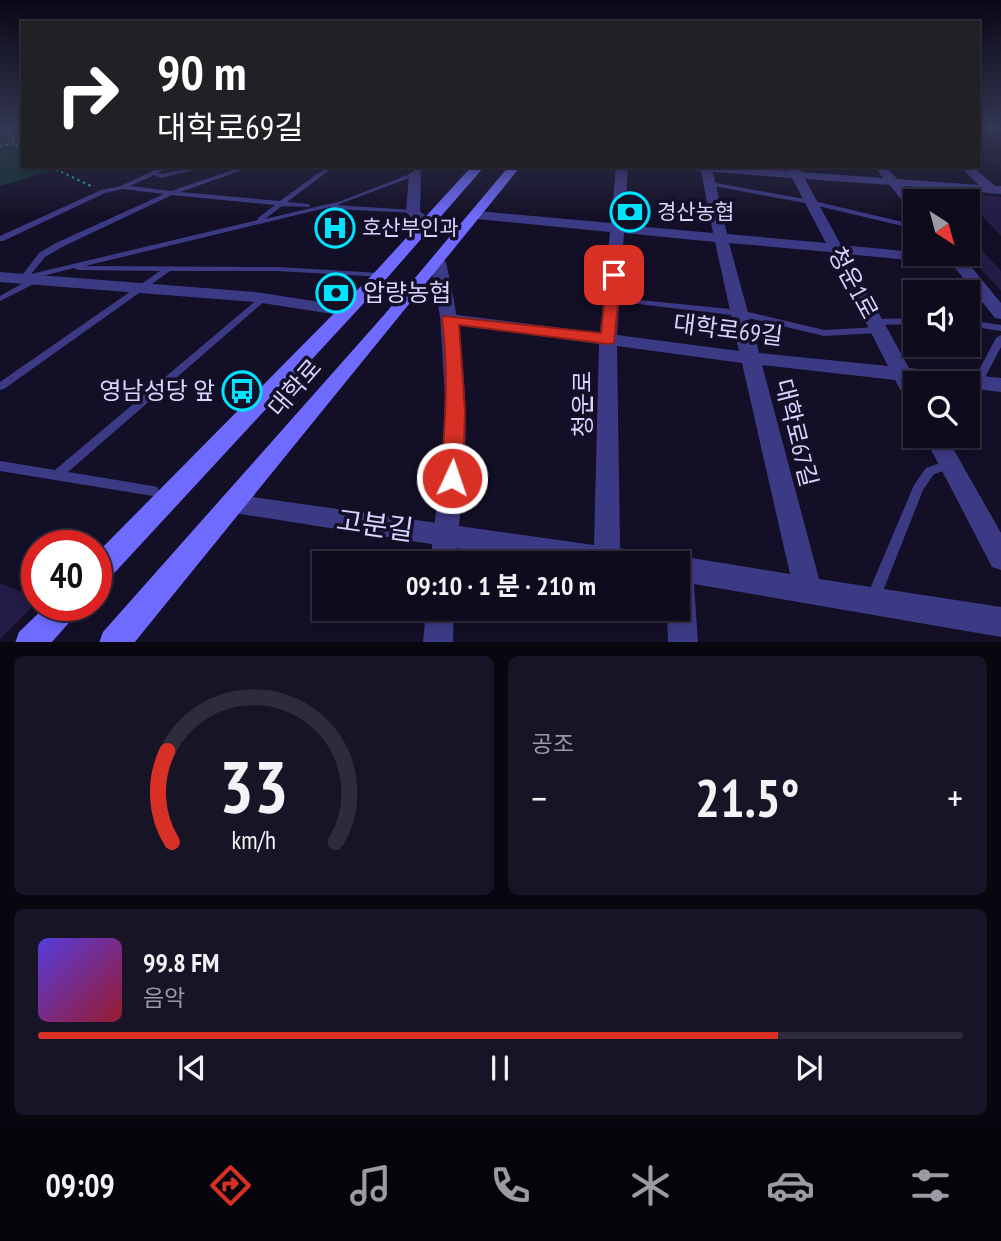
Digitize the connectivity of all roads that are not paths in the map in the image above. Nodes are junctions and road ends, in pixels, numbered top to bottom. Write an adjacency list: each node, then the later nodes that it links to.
1 (164, 168): 13 (lane)
2 (198, 168): 13 (lane)
3 (245, 168): 18 (lane)
4 (329, 168): 21 (lane)
5 (477, 168): 24 (main road)
6 (513, 168): 23 (main road, 대학로)
7 (622, 168): 27 (street, 청운로)
8 (686, 168): 14 (street)
9 (882, 168): 15 (street)
10 (968, 168): 17 (street)
11 (420, 170): 22 (lane); 24 (street)
12 (794, 171): 14 (street); 15 (street); 20 (street, 청운1로)
13 (155, 173): 16 (lane)
14 (707, 173): 20 (lane); 29 (street, 대학로67길)
15 (895, 183): 17 (street); 19 (street)
16 (123, 187): 18 (lane); 28 (lane)
17 (997, 190)
18 (171, 193): 21 (lane); 39 (lane)
19 (903, 193)
20 (810, 202): 26 (lane); 31 (street, 청운1로)
21 (279, 204): 22 (lane); 25 (lane)
22 (317, 207): 24 (lane); 25 (lane)
23 (477, 215): 27 (street); 33 (main road, 대학로)
24 (420, 219): 30 (main road)
25 (259, 220): 36 (lane)
26 (903, 225)
27 (618, 229): 29 (street); 43 (street, 청운로)
28 (0, 239)
29 (721, 239): 31 (street); 45 (street, 대학로67길)
30 (412, 242): 33 (main road); 37 (main road)
31 (835, 249): 32 (street); 50 (street, 청운1로)
32 (903, 254)
33 (438, 262): 47 (street); 65 (main road, 대학로)
34 (962, 266): 46 (street)
35 (169, 268): 36 (lane); 37 (lane); 40 (lane)
36 (60, 269): 39 (lane)
37 (381, 275): 44 (main road)
38 (0, 276): 39 (street)
39 (31, 278): 40 (street); 41 (lane)
40 (142, 288): 42 (street); 59 (lane)
41 (0, 299)
42 (263, 299): 44 (street); 63 (lane)
43 (612, 299): 45 (lane); 53 (street, 청운로)
44 (346, 311): 70 (main road)
45 (740, 313): 50 (lane); 54 (street, 대학로67길)
46 (1001, 314)
47 (450, 319): 53 (street, 대학로69길); 66 (street)
48 (903, 323): 50 (lane)
49 (980, 325): 51 (lane)
50 (876, 326): 55 (street, 청운1로)
51 (1001, 328)
52 (1001, 338): 56 (lane)
53 (608, 339): 54 (street, 대학로69길); 69 (street, 청운로)
54 (751, 358): 55 (street, 대학로69길); 73 (street, 대학로67길)
55 (902, 375)
56 (980, 377)
57 (980, 383): 58 (street, 대학로69길)
58 (1001, 385)
59 (0, 387)
60 (942, 448): 61 (street)
61 (951, 464): 71 (street); 74 (lane)
62 (0, 466): 63 (lane)
63 (57, 475): 64 (lane)
64 (153, 491)
65 (231, 504): 66 (street, 고분길); 80 (main road, 대학로)
66 (444, 535): 67 (street); 68 (street, 고분길)
67 (443, 551)
68 (557, 551)
69 (607, 551)
70 (112, 556)
71 (1001, 558)
72 (690, 571): 73 (street)
73 (808, 590): 74 (street)
74 (872, 600): 78 (street)
75 (50, 621): 79 (main road)
76 (439, 621): 81 (street)
77 (682, 621): 82 (street)
78 (1001, 622)
79 (30, 642)
80 (114, 642)
81 (438, 642)
82 (684, 642)

